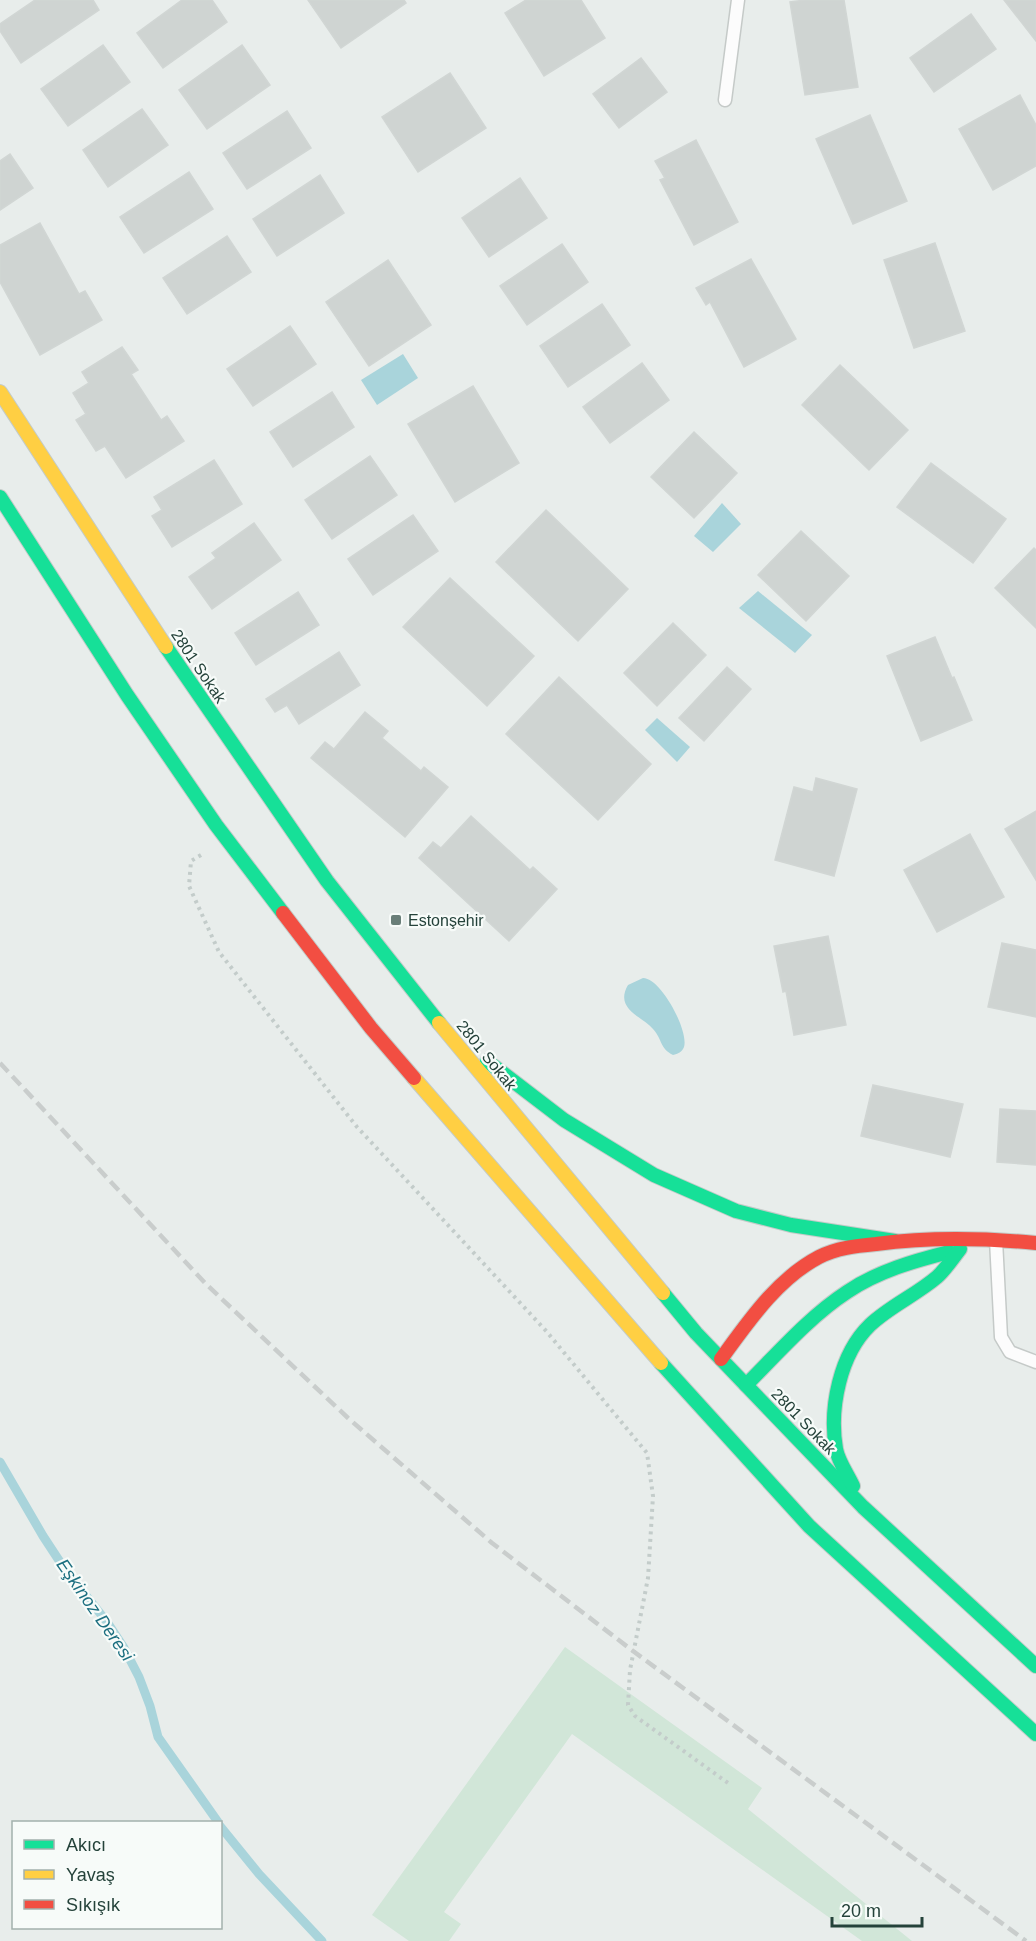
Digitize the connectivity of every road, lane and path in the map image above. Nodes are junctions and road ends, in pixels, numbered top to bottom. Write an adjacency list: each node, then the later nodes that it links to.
1 (738, 0): 2 (lane)
2 (725, 100)
3 (0, 392): 6 (main road, 2801 Sokak)
4 (0, 497): 7 (main road)
5 (208, 851): 21 (path)
6 (444, 1027): 10 (main road); 13 (main road, 2801 Sokak)
7 (371, 1028): 8 (main road); 17 (main road)
8 (438, 1085)
9 (996, 1239): 10 (main road); 11 (main road); 12 (main road); 14 (lane)
10 (896, 1241): 13 (main road)
11 (1036, 1243)
12 (960, 1249): 15 (main road); 18 (main road)
13 (721, 1359): 15 (main road, 2801 Sokak); 15 (main road)
14 (1036, 1362)
15 (746, 1385): 18 (main road, 2801 Sokak)
16 (711, 1401): 17 (main road)
17 (717, 1425): 20 (main road)
18 (863, 1507): 19 (main road, 2801 Sokak)
19 (1036, 1666)
20 (1036, 1734)
21 (728, 1783)

